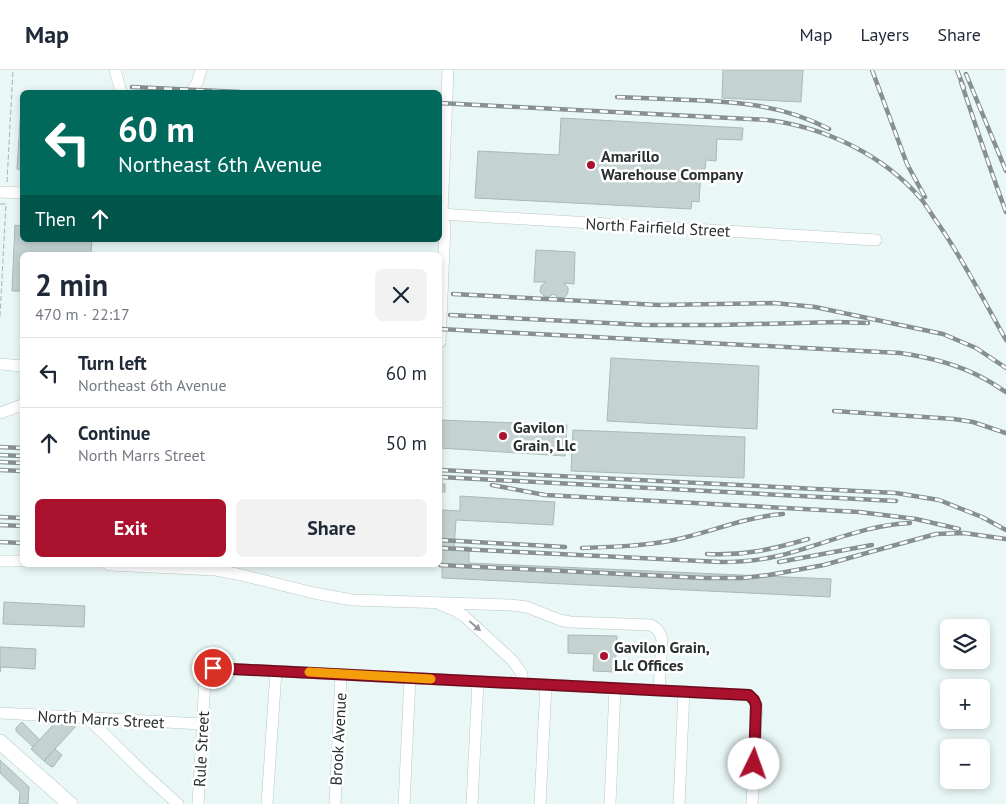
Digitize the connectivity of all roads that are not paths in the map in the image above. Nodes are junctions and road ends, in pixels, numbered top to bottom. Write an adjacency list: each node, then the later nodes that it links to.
1 (115, 70): 4 (street)
2 (202, 70): 5 (street)
3 (448, 70): 8 (street)
4 (120, 90)
5 (192, 90)
6 (0, 192): 7 (street)
7 (20, 193)
8 (442, 193)
9 (442, 214): 11 (street, North Fairfield Street)
10 (442, 217): 12 (street)
11 (876, 240)
12 (442, 296)
13 (0, 364): 14 (street)
14 (20, 366)
15 (20, 406): 16 (street)
16 (0, 413)
17 (0, 560): 18 (street)
18 (20, 562)
19 (152, 567): 20 (street)
20 (433, 602): 25 (street, one-way to 25); 28 (street)
21 (276, 670): 22 (street); 32 (street, Rule Street); 37 (street)
22 (341, 674): 23 (street); 38 (street, Brook Avenue)
23 (410, 678): 24 (street); 39 (street)
24 (478, 681): 25 (street); 40 (street)
25 (522, 684): 26 (street)
26 (546, 685): 27 (street); 41 (street)
27 (615, 688): 28 (street); 42 (street)
28 (659, 690): 29 (street)
29 (684, 691): 43 (street); 44 (street)
30 (0, 713): 31 (street, North Marrs Street)
31 (95, 719): 32 (street, North Marrs Street); 35 (street)
32 (202, 724): 36 (street, Rule Street)
33 (0, 742): 34 (main road)
34 (70, 804)
35 (178, 804)
36 (198, 804)
37 (267, 804)
38 (335, 804)
39 (404, 804)
40 (472, 804)
41 (540, 804)
42 (610, 804)
43 (679, 804)
44 (752, 804)

